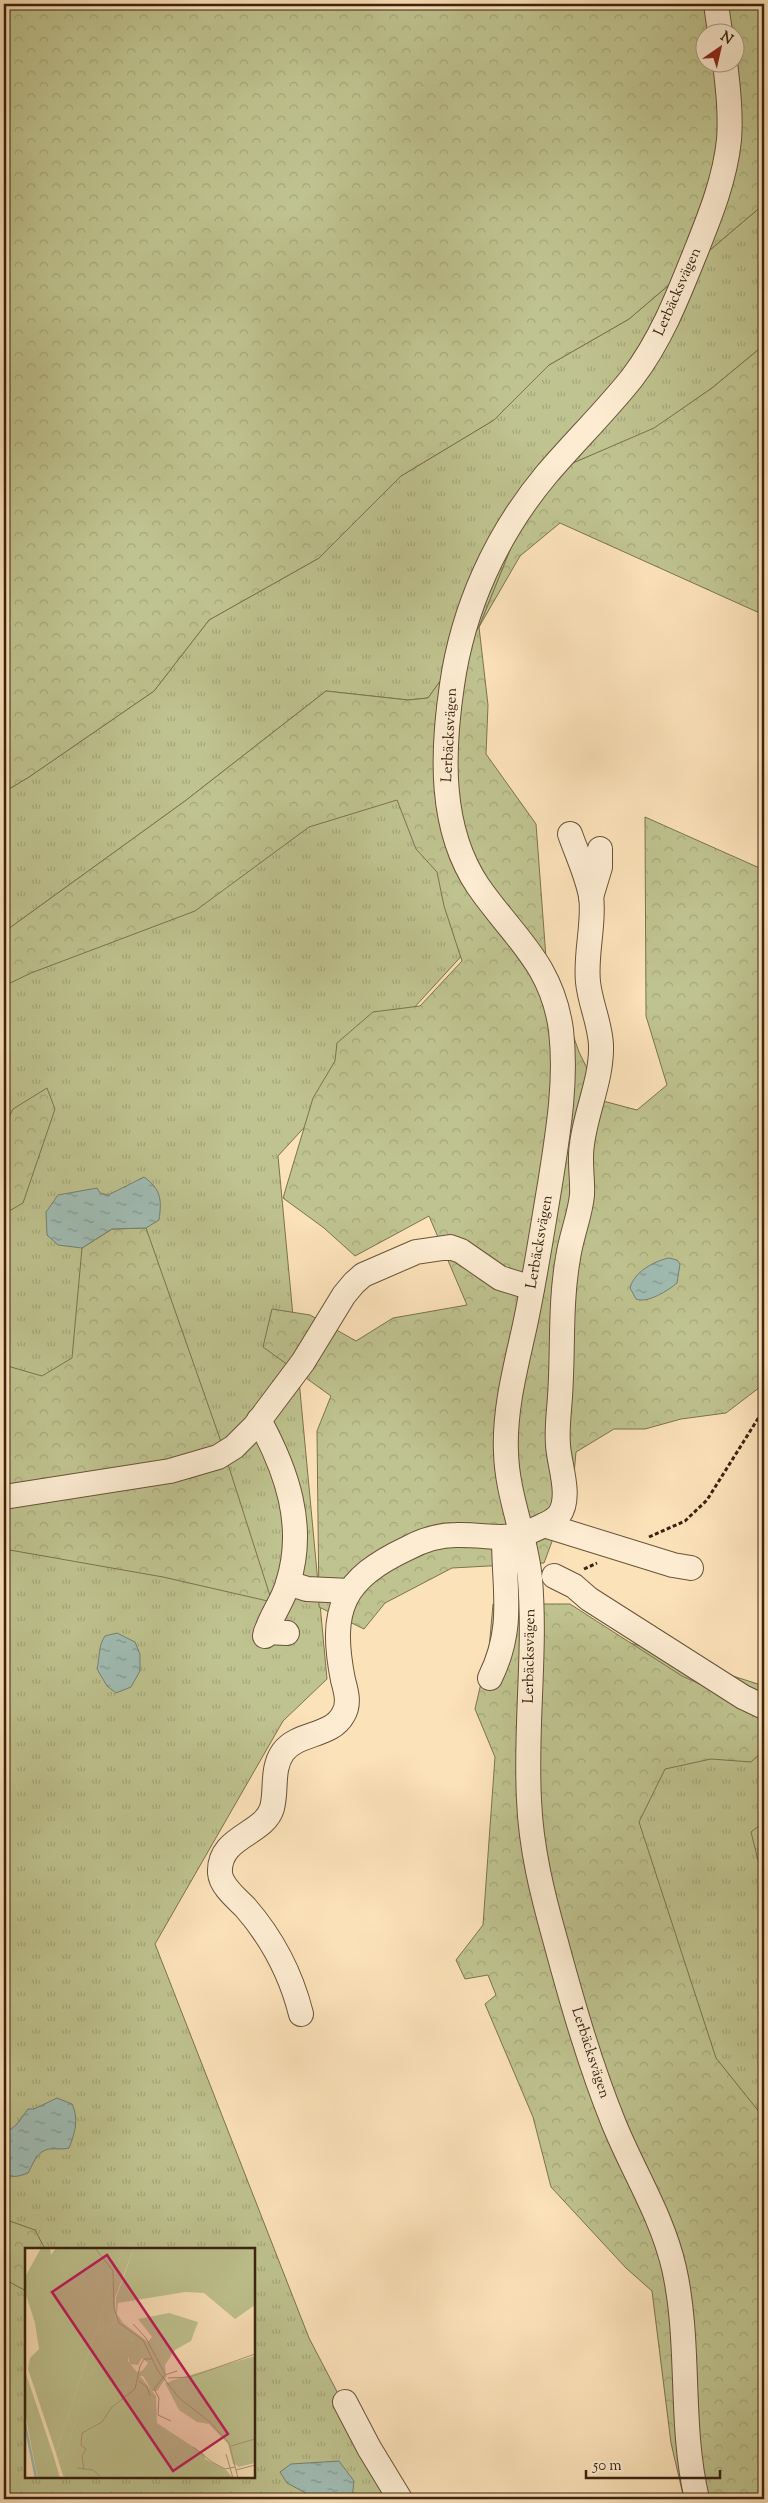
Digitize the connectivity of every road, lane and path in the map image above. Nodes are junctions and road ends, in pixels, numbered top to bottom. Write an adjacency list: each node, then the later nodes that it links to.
1 (716, 4): 2 (street)
2 (719, 22)
3 (725, 72): 7 (street, Lerbäcksvägen)
4 (570, 834): 6 (street)
5 (600, 849): 6 (street)
6 (592, 897): 11 (street)
7 (532, 1288): 9 (street); 14 (street, Lerbäcksvägen)
8 (764, 1409): 15 (path)
9 (260, 1420): 10 (street); 18 (street)
10 (4, 1496)
11 (564, 1502): 12 (street); 13 (street)
12 (544, 1525): 13 (street); 14 (street)
13 (567, 1532): 15 (street)
14 (513, 1537): 19 (street); 21 (street); 26 (street, Lerbäcksvägen)
15 (623, 1550): 16 (street); 17 (path)
16 (691, 1568)
17 (554, 1576): 22 (street)
18 (288, 1583): 19 (street); 20 (street)
19 (348, 1591): 23 (street)
20 (272, 1634)
21 (490, 1678)
22 (764, 1707)
23 (301, 2014)
24 (345, 2402): 25 (street)
25 (400, 2499)
26 (697, 2499)

